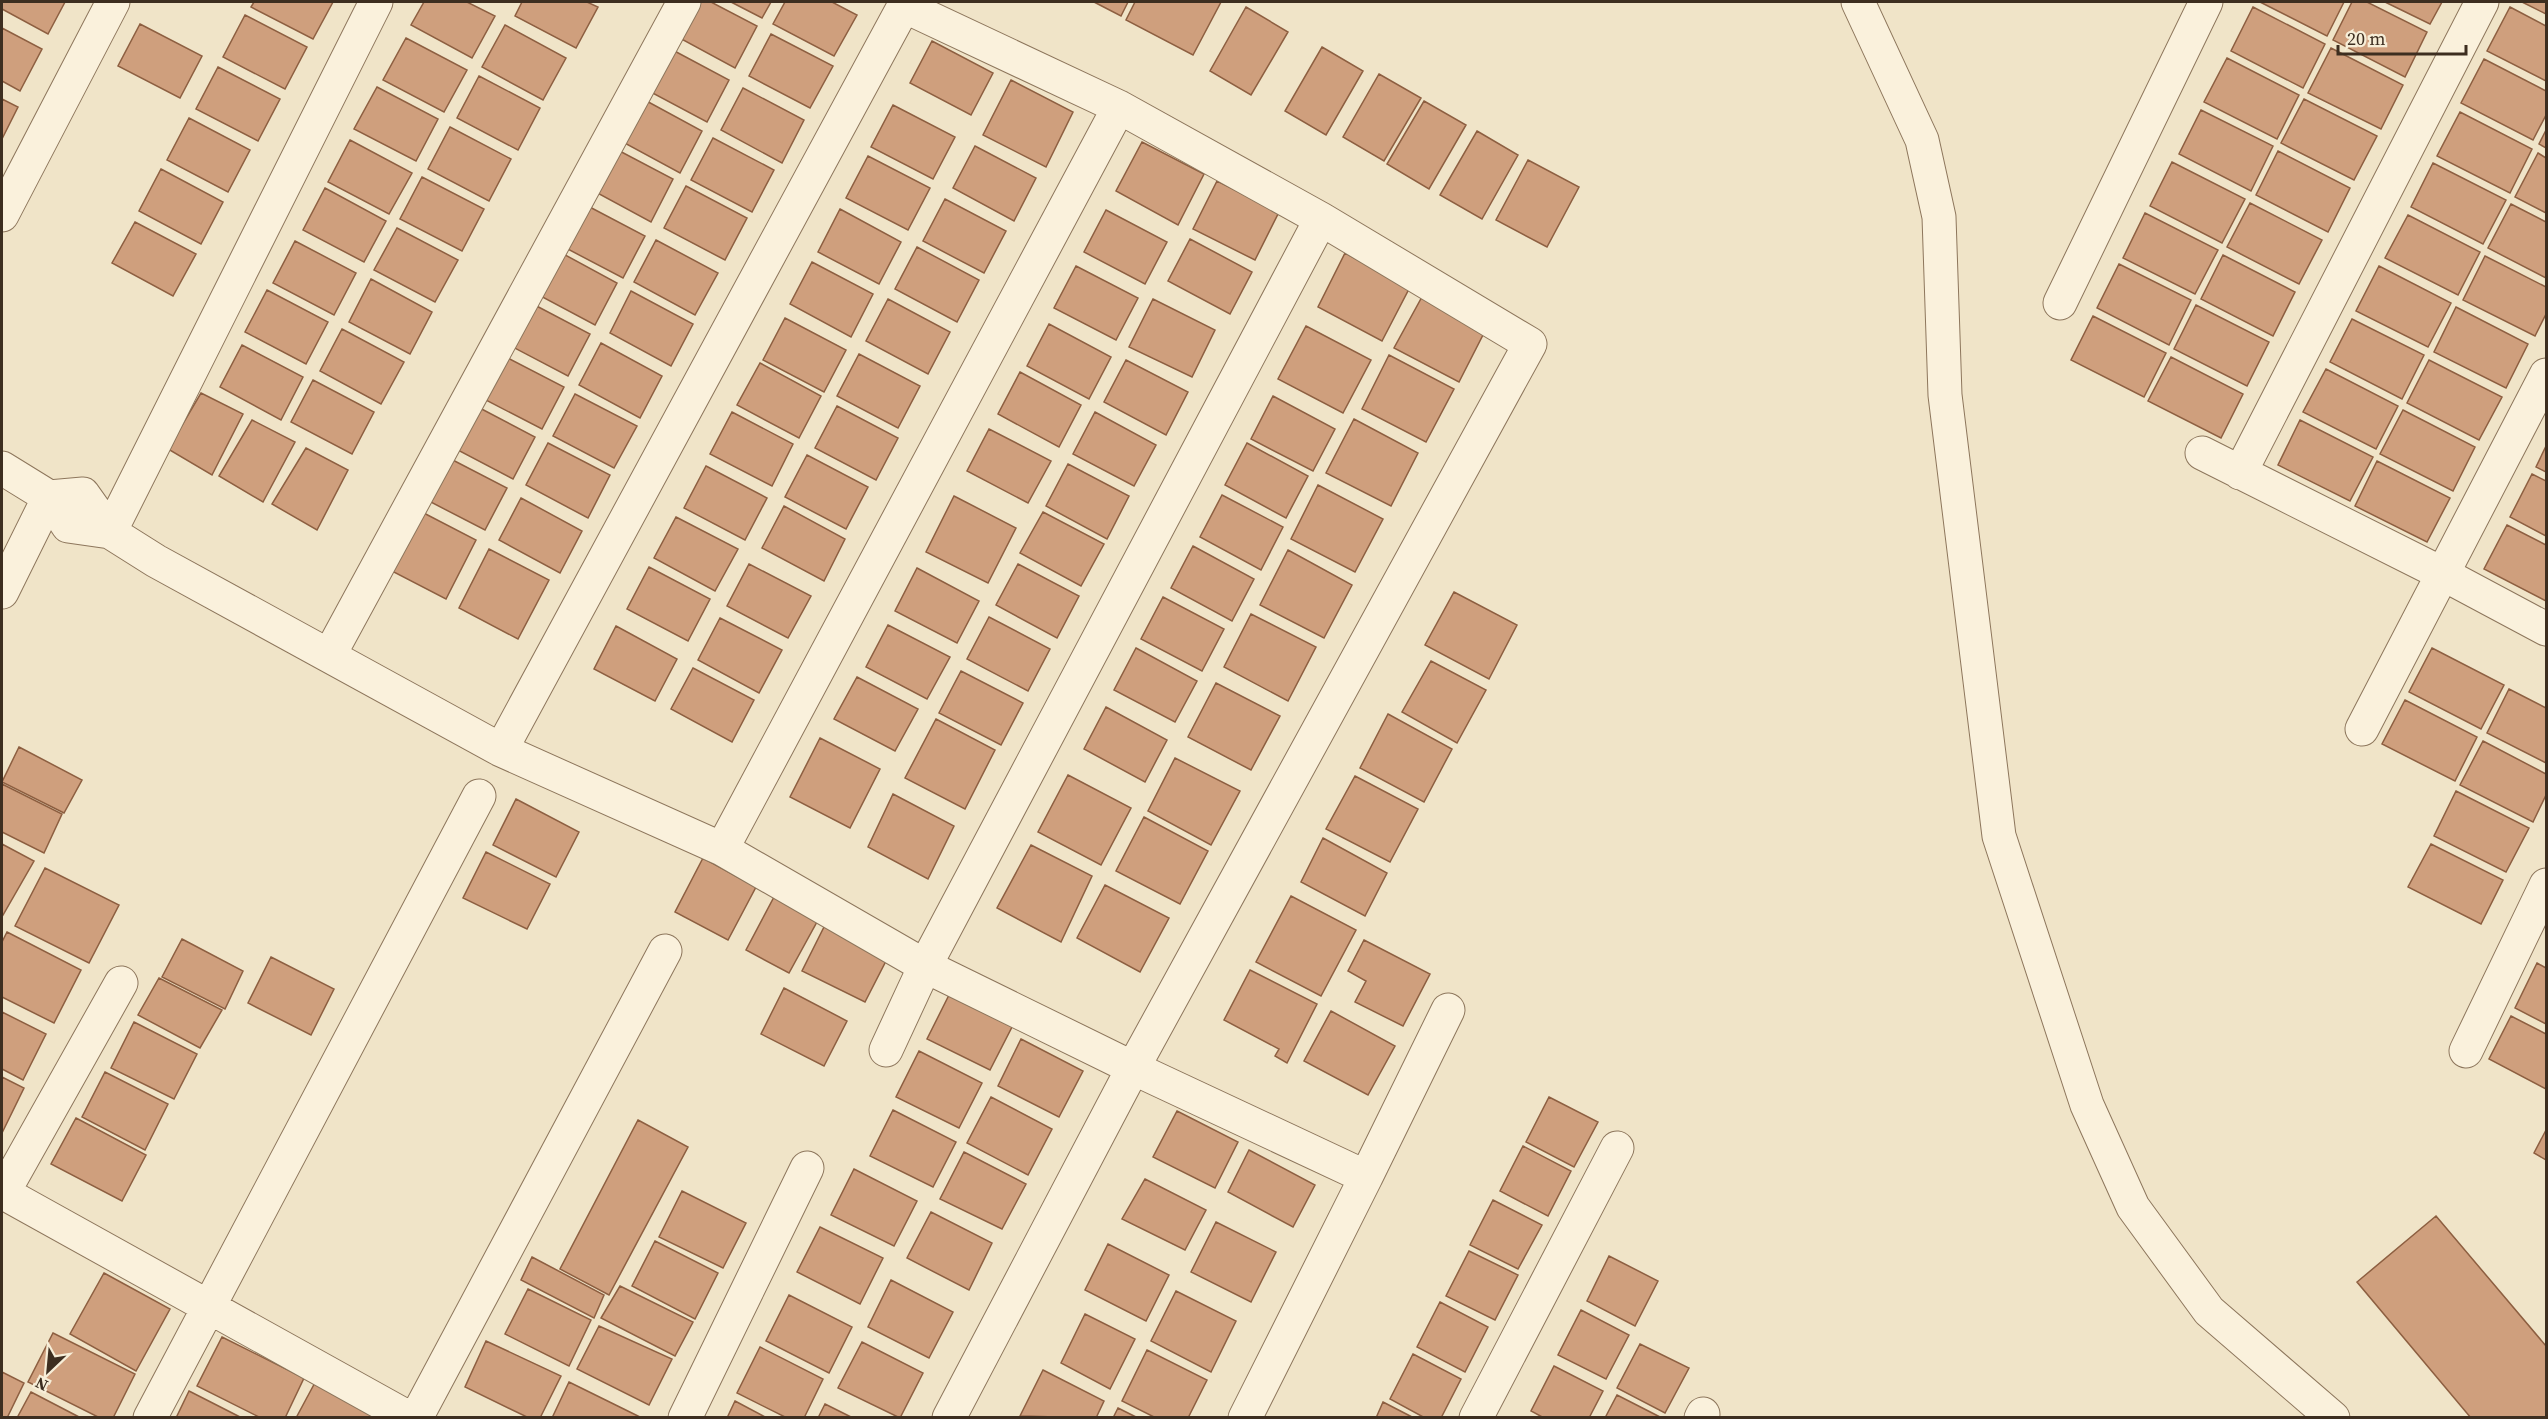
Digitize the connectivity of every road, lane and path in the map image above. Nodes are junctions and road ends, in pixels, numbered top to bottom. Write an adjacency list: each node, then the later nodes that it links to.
1 (113, 2): 8 (street)
2 (376, 2): 16 (street)
3 (684, 2): 20 (street)
4 (1858, 2): 45 (street)
5 (2206, 2): 10 (street)
6 (2482, 2): 14 (street)
7 (1119, 107): 9 (street); 22 (street); 24 (street)
8 (2, 215)
9 (1322, 219): 27 (street); 32 (street)
10 (2060, 303)
11 (2547, 375): 17 (street)
12 (2202, 453): 14 (street)
13 (2, 468): 15 (street)
14 (2240, 473): 17 (street)
15 (49, 497): 16 (street); 18 (street)
16 (110, 532): 20 (street)
17 (2443, 574): 19 (street); 21 (street)
18 (2, 591)
19 (2547, 629)
20 (330, 654): 22 (street)
21 (2362, 729)
22 (501, 750): 24 (street)
23 (479, 796): 37 (street)
24 (722, 849): 27 (street)
25 (2547, 885): 31 (street)
26 (665, 951): 40 (street)
27 (925, 966): 30 (street); 32 (street)
28 (121, 983): 36 (street)
29 (1448, 1010): 35 (street)
30 (886, 1050)
31 (2466, 1051)
32 (1133, 1068): 35 (street); 42 (street)
33 (1617, 1148): 44 (street)
34 (807, 1168): 41 (street)
35 (1366, 1177): 43 (street)
36 (2, 1193): 37 (street)
37 (210, 1307): 38 (street); 39 (street)
38 (150, 1418)
39 (409, 1418)
40 (416, 1418)
41 (685, 1418)
42 (949, 1418)
43 (1245, 1418)
44 (1476, 1418)
45 (2333, 1418)

